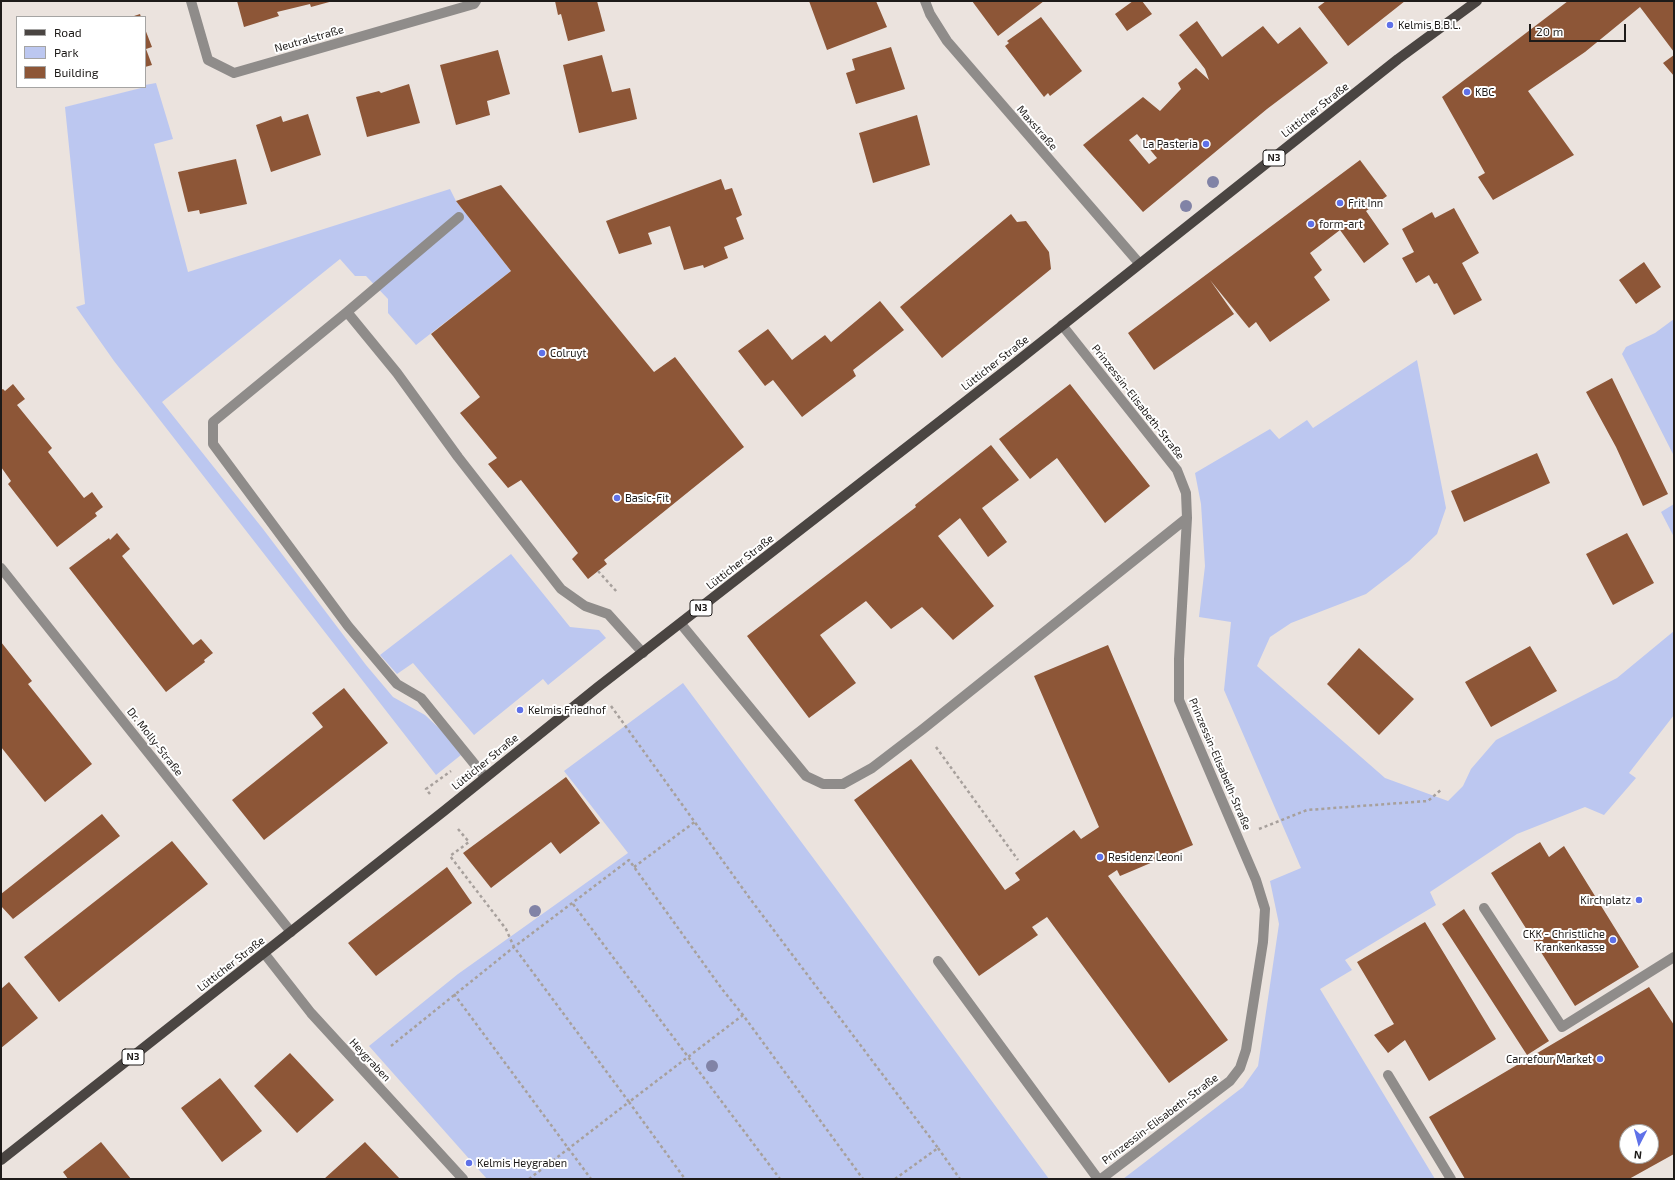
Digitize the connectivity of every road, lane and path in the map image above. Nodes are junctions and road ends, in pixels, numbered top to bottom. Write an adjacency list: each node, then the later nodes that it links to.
1 (191, 1): 2 (street, Neutralstraße)
2 (476, 1)
3 (925, 1): 6 (street, Maxstraße)
4 (1477, 1): 6 (main road, Lütticher Straße / N3)
5 (459, 217): 7 (street)
6 (1140, 264): 8 (main road, Lütticher Straße / N3)
7 (347, 312): 14 (street); 17 (street)
8 (1062, 325): 9 (street, Prinzessin-Elisabeth-Straße); 13 (main road, Lütticher Straße / N3)
9 (1187, 518): 16 (street); 21 (street, Prinzessin-Elisabeth-Straße)
10 (1, 568): 26 (street, Dr. Molly-Straße)
11 (598, 571): 12 (path)
12 (618, 593)
13 (681, 624): 14 (main road, Lütticher Straße / N3); 16 (street)
14 (643, 653): 15 (main road, Lütticher Straße / N3)
15 (598, 687): 17 (main road, Lütticher Straße / N3); 20 (path)
16 (923, 729): 22 (path)
17 (485, 778): 19 (main road, Lütticher Straße / N3)
18 (1442, 789): 21 (path)
19 (444, 811): 26 (main road, Lütticher Straße / N3); 27 (path)
20 (696, 821): 23 (path); 37 (path)
21 (1238, 838): 48 (street, Prinzessin-Elisabeth-Straße)
22 (1018, 860)
23 (634, 867): 24 (path); 32 (path)
24 (573, 904): 27 (path); 34 (path)
25 (1484, 908): 29 (street)
26 (291, 932): 28 (main road, Lütticher Straße / N3)
27 (514, 948): 31 (path); 36 (path)
28 (264, 953): 39 (main road, Lütticher Straße / N3); 40 (street, Heygraben)
29 (1674, 957)
30 (938, 961): 48 (street)
31 (454, 994): 33 (path); 38 (path)
32 (743, 1015): 34 (path); 45 (path)
33 (390, 1046)
34 (688, 1056): 36 (path); 44 (path)
35 (1388, 1075): 49 (street)
36 (629, 1102): 38 (path); 43 (path)
37 (938, 1148): 46 (path); 47 (path)
38 (568, 1150): 41 (path); 42 (path)
39 (1, 1160)
40 (463, 1179)
41 (529, 1179)
42 (591, 1179)
43 (685, 1179)
44 (780, 1179)
45 (863, 1179)
46 (895, 1179)
47 (960, 1179)
48 (1099, 1179)
49 (1451, 1179)

